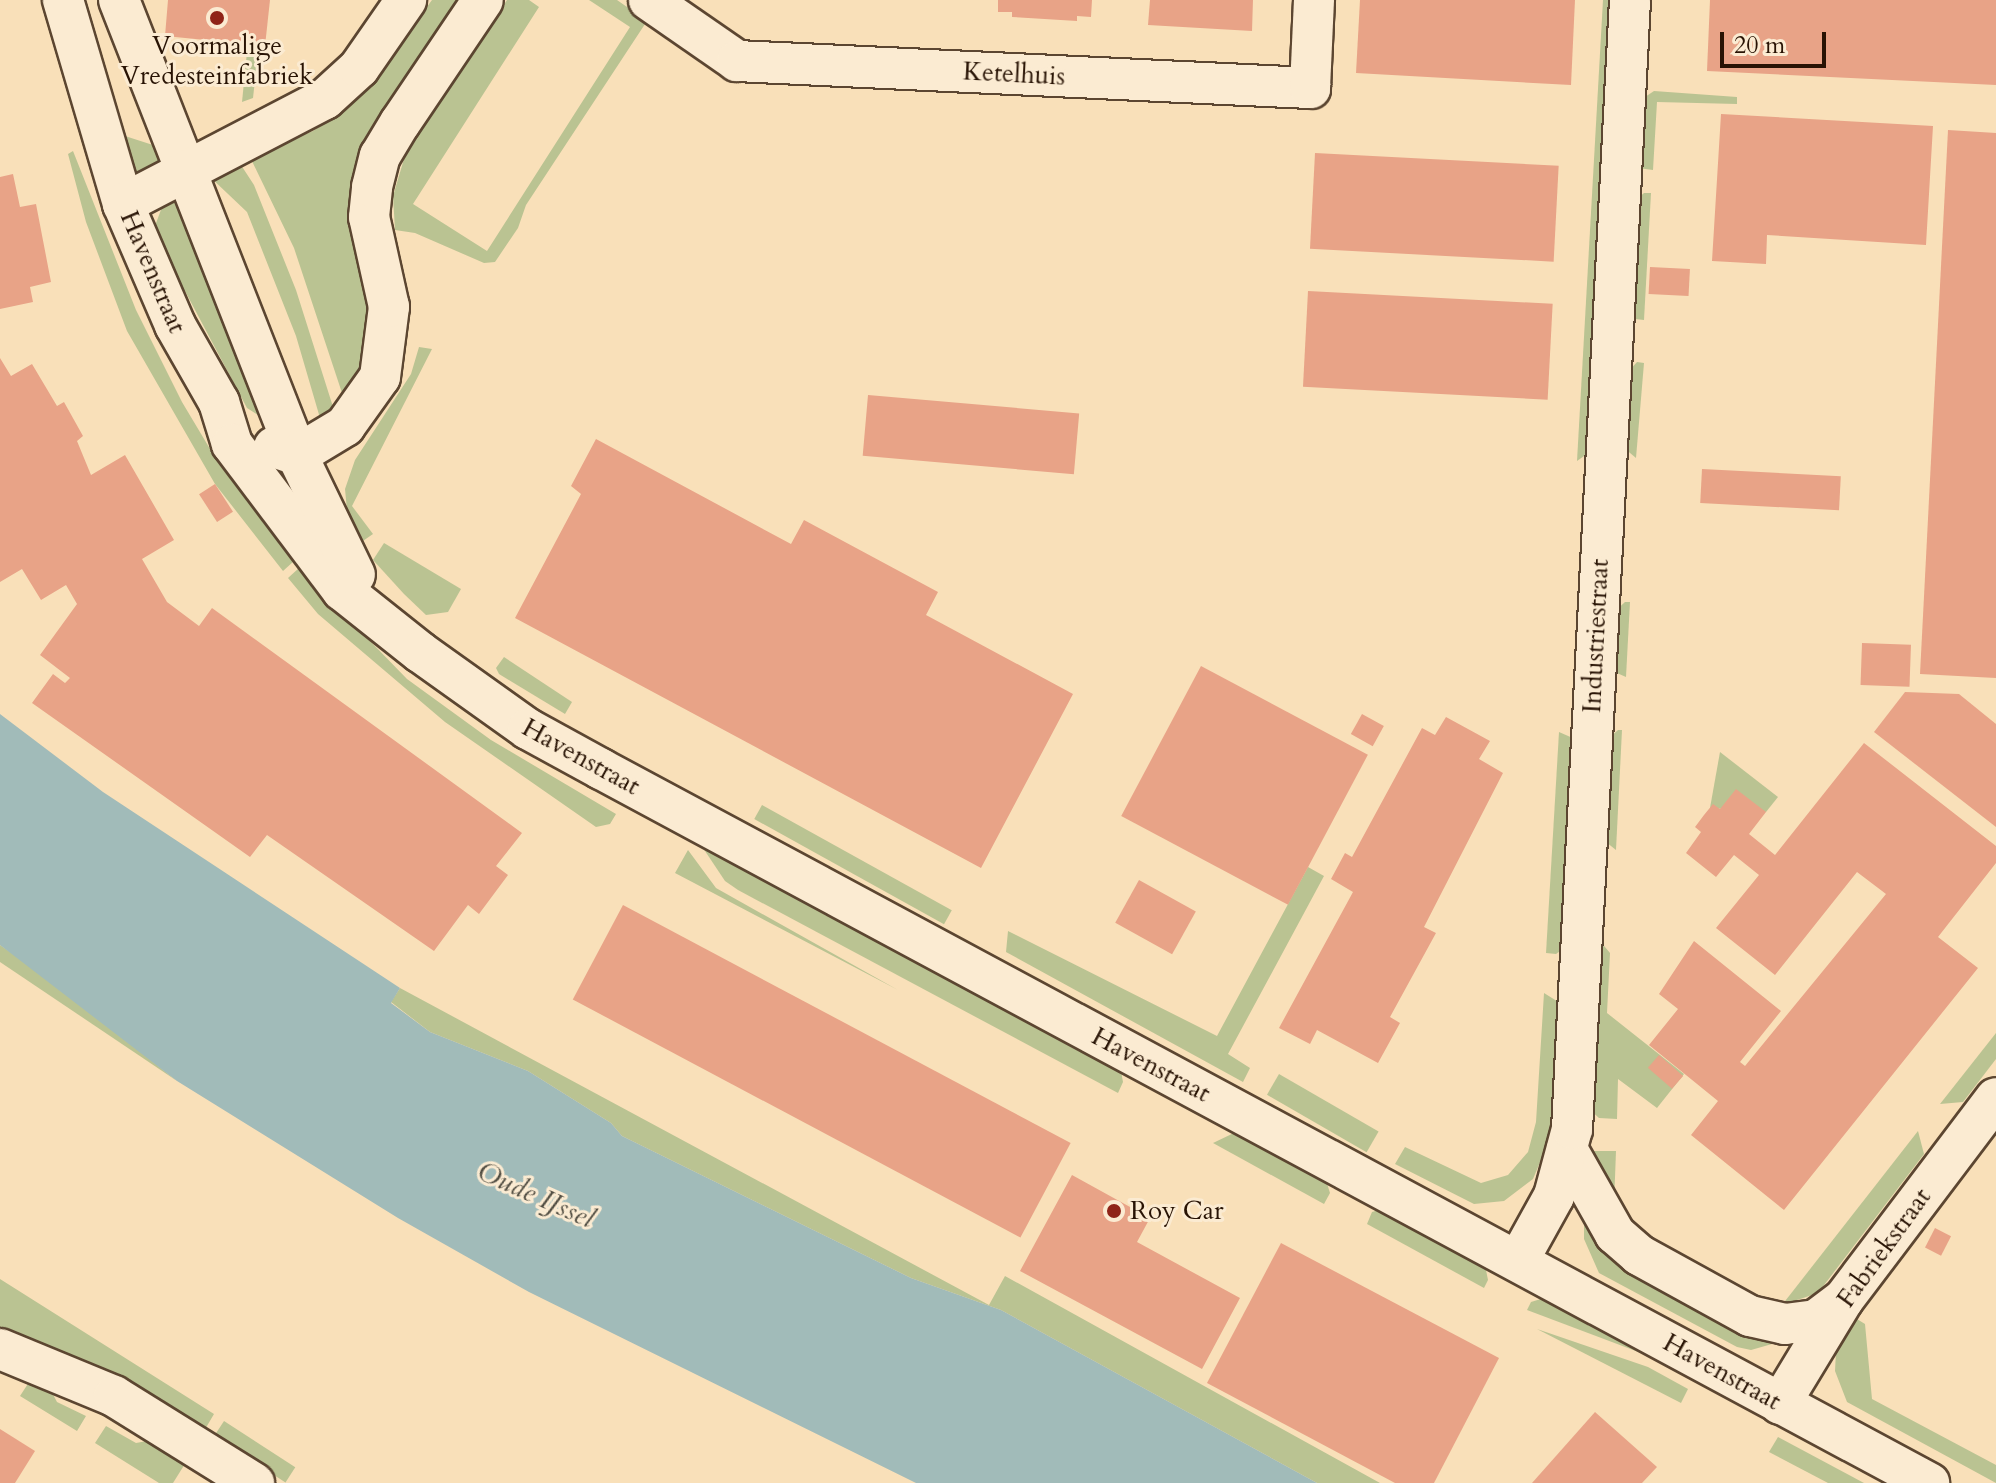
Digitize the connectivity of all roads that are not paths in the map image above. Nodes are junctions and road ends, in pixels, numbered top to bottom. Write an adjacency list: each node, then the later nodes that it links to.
1 (63, 0): 9 (street, Havenstraat)
2 (119, 0): 8 (street, Havenstraat)
3 (406, 0): 8 (street)
4 (483, 0): 11 (street)
5 (649, 0): 6 (street, Ketelhuis)
6 (1314, 0)
7 (1630, 0): 14 (street, Industriestraat)
8 (186, 172): 9 (street); 11 (street, Havenstraat)
9 (123, 204): 10 (street, Havenstraat)
10 (219, 402): 11 (street); 12 (street, Havenstraat)
11 (297, 455): 12 (street, Havenstraat)
12 (389, 624): 15 (street, Havenstraat)
13 (1996, 1098): 16 (street, Fabriekstraat)
14 (1567, 1149): 15 (street, Industriestraat); 16 (street)
15 (1518, 1261): 18 (street, Havenstraat)
16 (1843, 1300): 18 (street, Fabriekstraat)
17 (0, 1349): 19 (street)
18 (1780, 1404): 20 (street, Havenstraat)
19 (243, 1480)
20 (1929, 1483)

